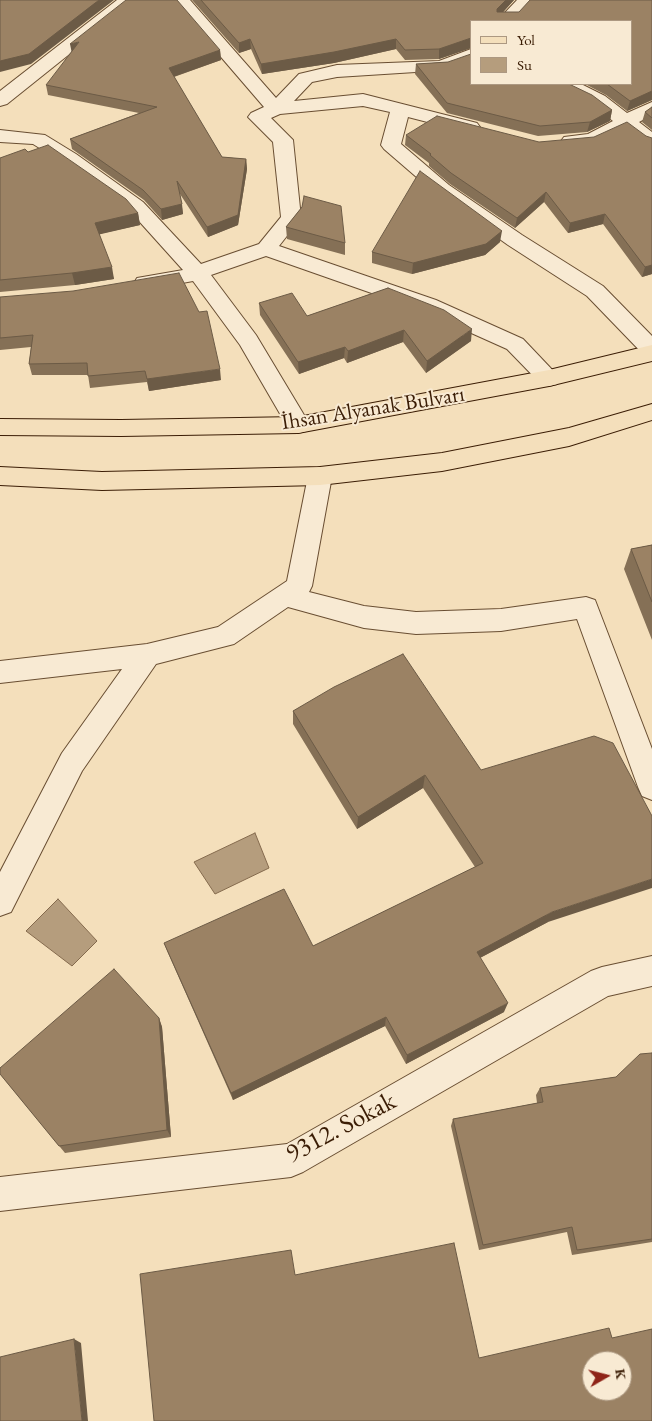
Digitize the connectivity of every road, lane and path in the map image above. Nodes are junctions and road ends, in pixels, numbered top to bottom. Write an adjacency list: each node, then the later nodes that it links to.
1 (128, 0): 7 (street)
2 (181, 0): 9 (street)
3 (527, 0): 4 (street)
4 (507, 20)
5 (470, 55): 9 (street)
6 (569, 85): 11 (street)
7 (0, 100)
8 (652, 108): 11 (street)
9 (276, 109): 10 (street); 16 (street)
10 (400, 109): 12 (street); 19 (street)
11 (626, 121): 14 (street); 15 (street)
12 (491, 132)
13 (0, 136): 17 (street)
14 (652, 140)
15 (556, 142)
16 (266, 249): 17 (street); 20 (street)
17 (197, 272): 18 (street); 22 (street)
18 (130, 286)
19 (652, 352): 20 (main road, İhsan Alyanak Bulvarı)
20 (549, 378): 22 (main road, İhsan Alyanak Bulvarı)
21 (652, 412): 25 (main road)
22 (298, 425): 23 (main road, İhsan Alyanak Bulvarı)
23 (0, 427)
24 (0, 476): 25 (main road)
25 (320, 476): 26 (street)
26 (285, 596): 27 (street); 29 (street)
27 (147, 656): 28 (street); 30 (street)
28 (0, 672)
29 (652, 787)
30 (0, 902)
31 (652, 971): 32 (street, 9312. Sokak)
32 (0, 1194)

